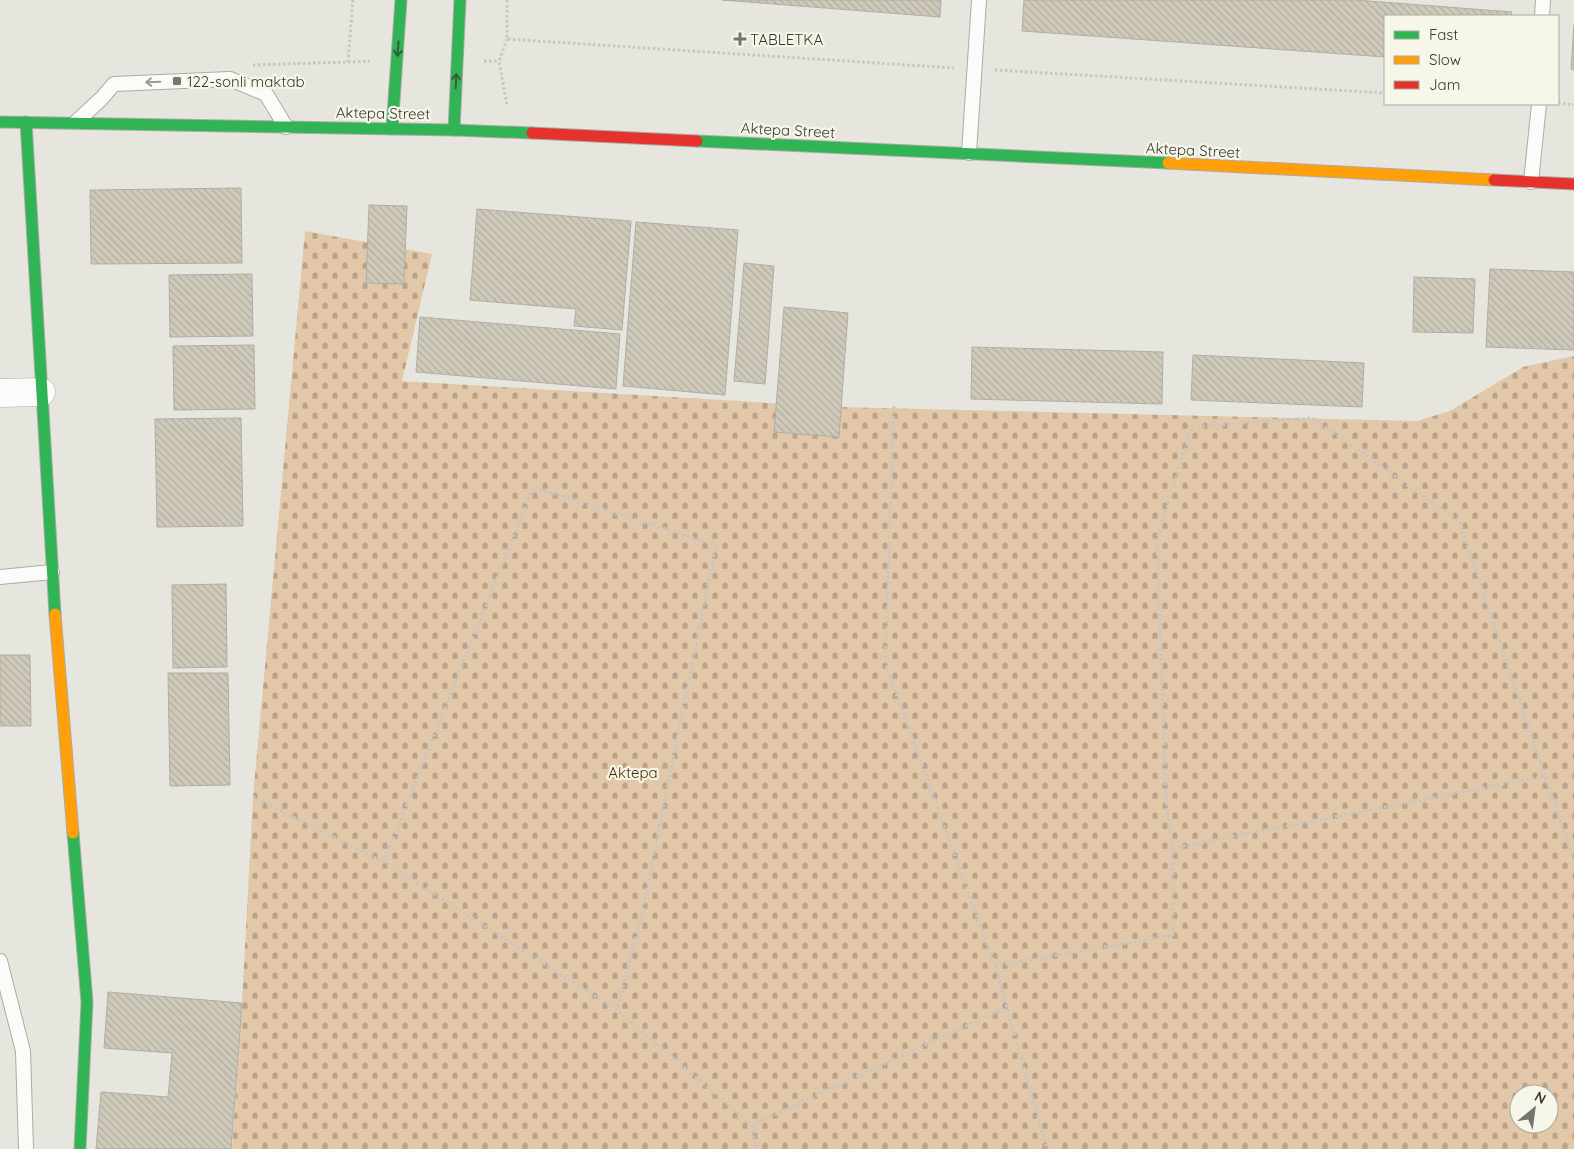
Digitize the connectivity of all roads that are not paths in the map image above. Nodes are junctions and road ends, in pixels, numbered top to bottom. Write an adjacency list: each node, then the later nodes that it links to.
1 (401, 0): 11 (street, one-way to 11)
2 (460, 0): 12 (street, one-way to 2)
3 (979, 0): 13 (lane)
4 (1543, 0): 5 (lane)
5 (1542, 15)
6 (1539, 105): 14 (lane)
7 (0, 122): 8 (street, Aktepa Street)
8 (26, 122): 9 (street, Aktepa Street); 16 (street)
9 (75, 123): 10 (street, Aktepa Street); 10 (lane, one-way to 9)
10 (286, 127): 11 (street, Aktepa Street)
11 (392, 129): 12 (street, Aktepa Street)
12 (454, 130): 13 (street, Aktepa Street)
13 (968, 153): 14 (street, Aktepa Street)
14 (1531, 182): 15 (street, Aktepa Street)
15 (1574, 184)
16 (41, 392): 17 (street); 18 (street)
17 (0, 393)
18 (52, 572): 19 (lane); 22 (street)
19 (0, 577)
20 (0, 961): 21 (lane)
21 (26, 1149)
22 (80, 1149)

